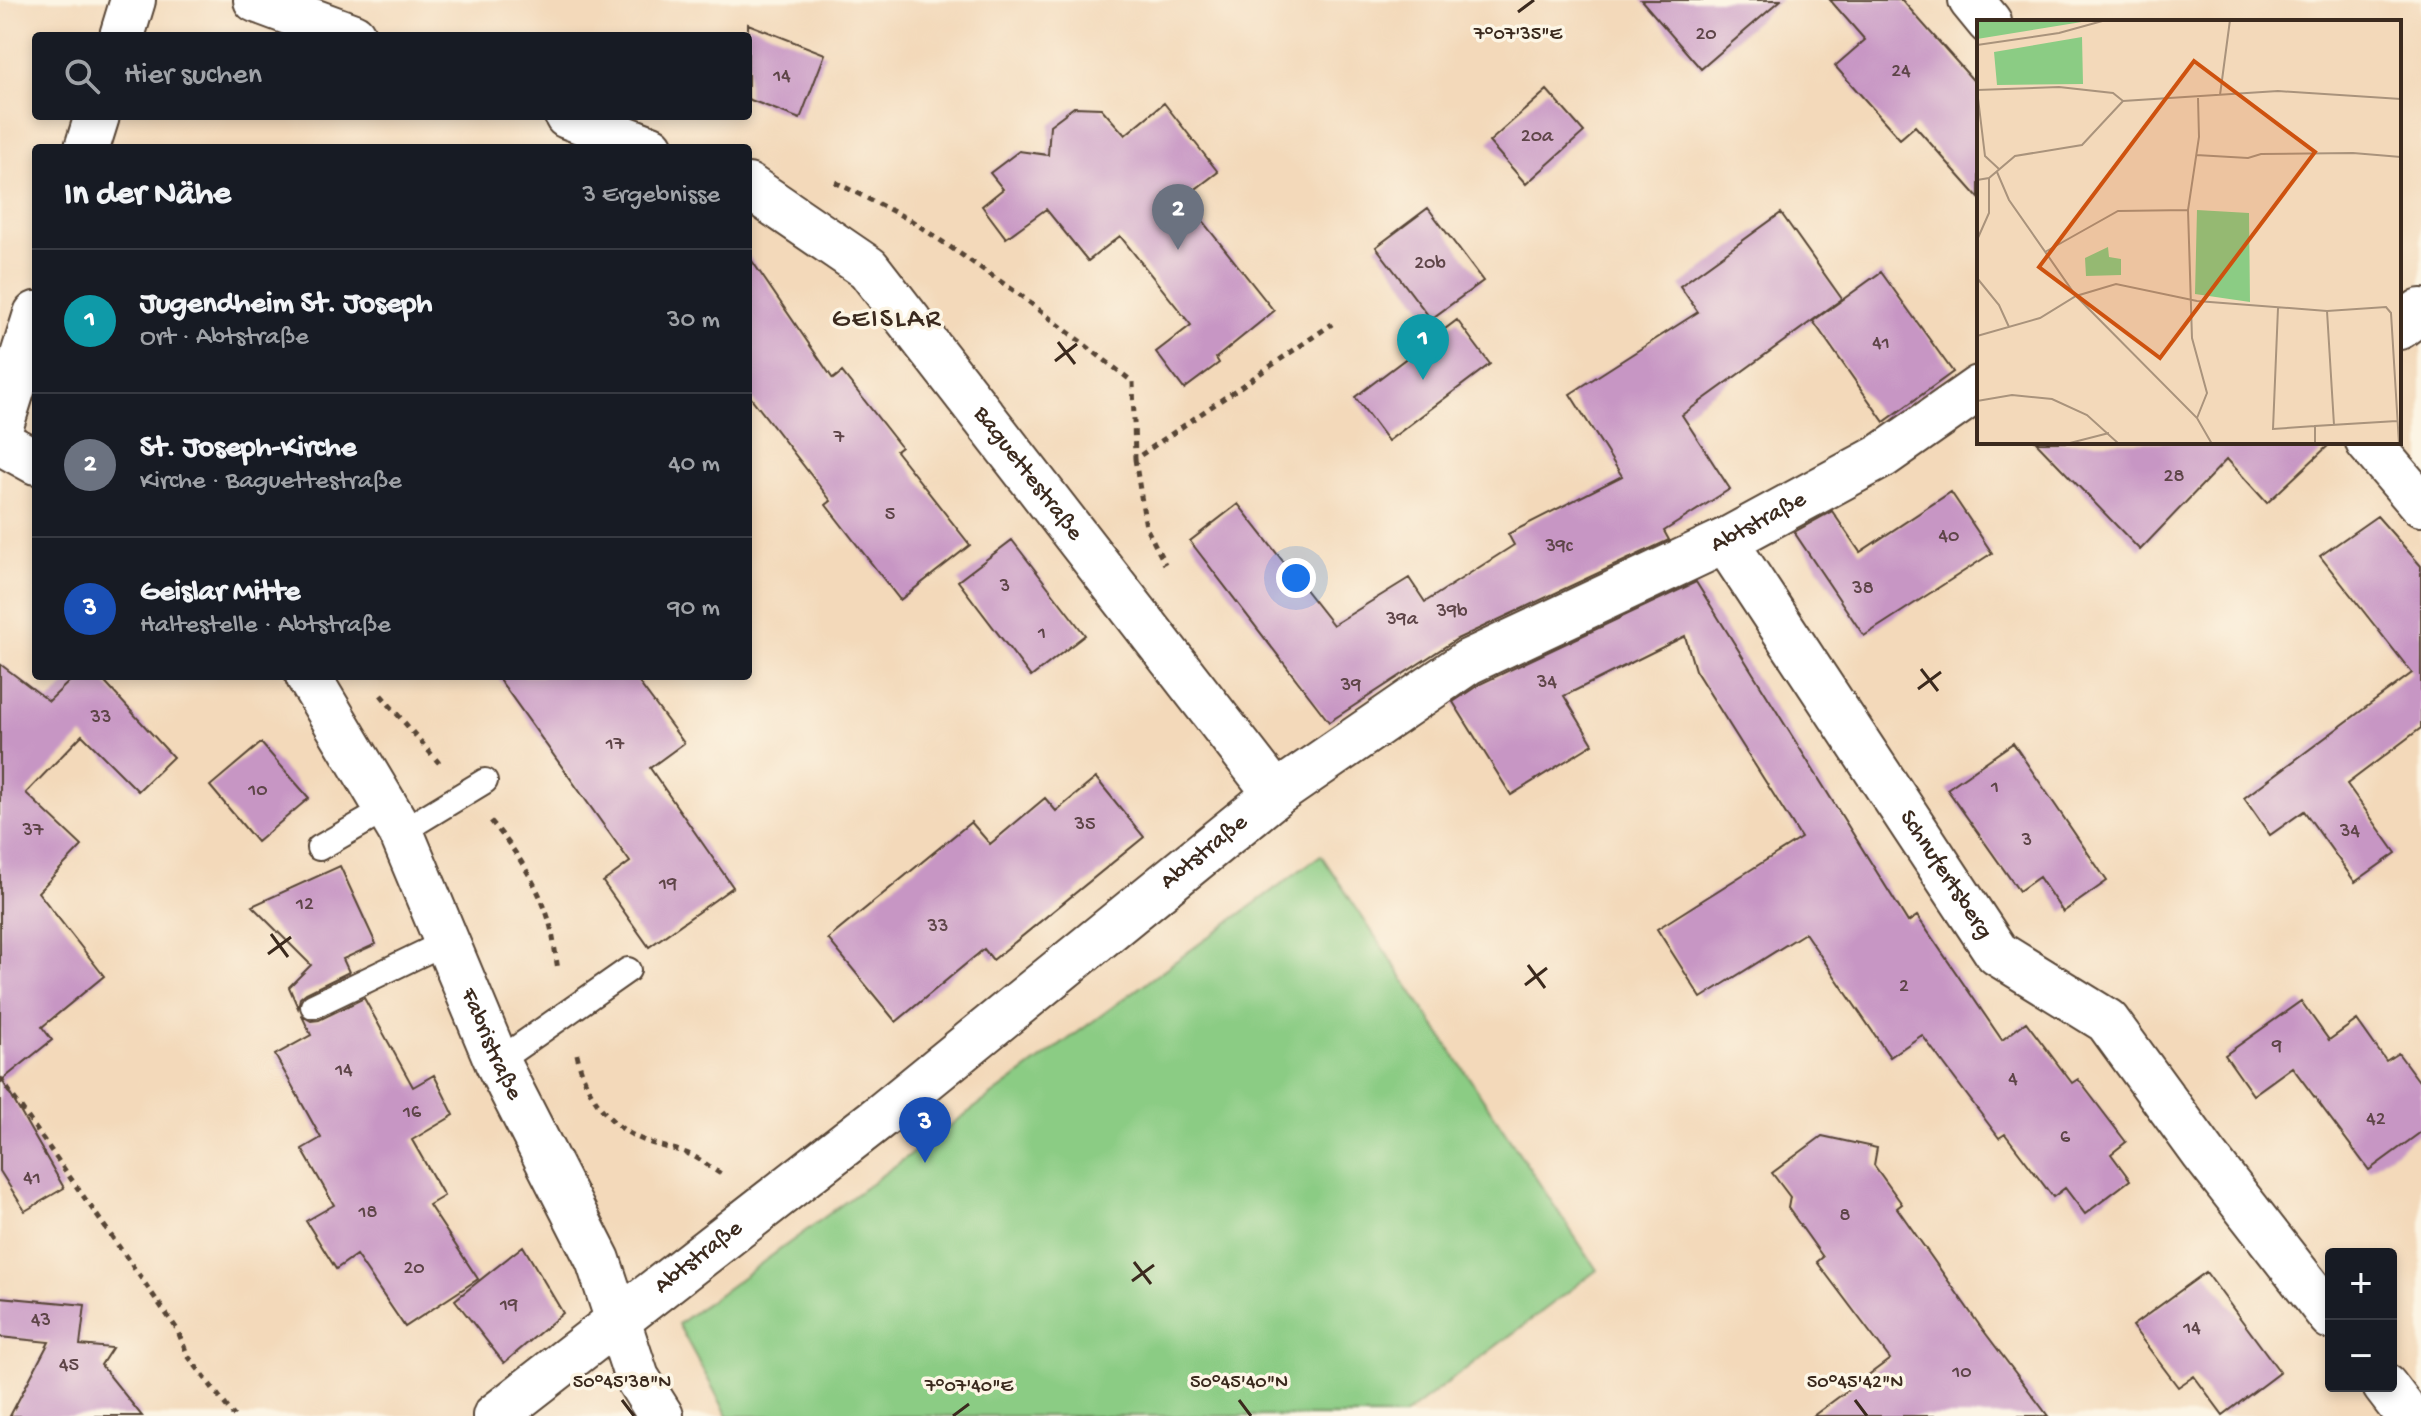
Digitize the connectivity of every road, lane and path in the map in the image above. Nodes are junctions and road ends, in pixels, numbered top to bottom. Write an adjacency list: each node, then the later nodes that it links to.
1 (133, 0): 5 (street)
2 (256, 0): 6 (street)
3 (1971, 0): 4 (street)
4 (1987, 20)
5 (123, 32)
6 (342, 32)
7 (96, 120): 9 (street)
8 (578, 120): 10 (street)
9 (88, 144)
10 (640, 144)
11 (826, 177): 21 (path)
12 (752, 189): 29 (street, Baguettestraße)
13 (2421, 311): 15 (street)
14 (1332, 324): 21 (path)
15 (2401, 326)
16 (32, 327): 18 (street)
17 (1977, 389): 24 (street, Abtstraße)
18 (0, 429)
19 (0, 442): 22 (street)
20 (2370, 444): 23 (street)
21 (1135, 459): 25 (path)
22 (32, 460)
23 (2421, 504)
24 (1725, 541): 29 (street, Abtstraße); 39 (street, Schnufertsberg)
25 (1166, 567)
26 (310, 680): 30 (street, Fabristraße)
27 (378, 691): 28 (path)
28 (476, 787): 30 (lane); 35 (path)
29 (1276, 794): 38 (street, Abtstraße)
30 (394, 821): 31 (lane); 32 (street, Fabristraße)
31 (319, 848)
32 (446, 942): 34 (lane); 36 (street, Fabristraße)
33 (628, 970): 35 (lane)
34 (313, 1006)
35 (569, 1014): 36 (lane); 38 (path)
36 (497, 1062): 40 (street, Fabristraße)
37 (0, 1078): 42 (path)
38 (753, 1213): 40 (street, Abtstraße)
39 (2325, 1309)
40 (617, 1321): 43 (street, Abtstraße); 44 (street, Fabristraße)
41 (2390, 1392): 45 (street)
42 (234, 1416)
43 (495, 1416)
44 (661, 1416)
45 (2408, 1416)

